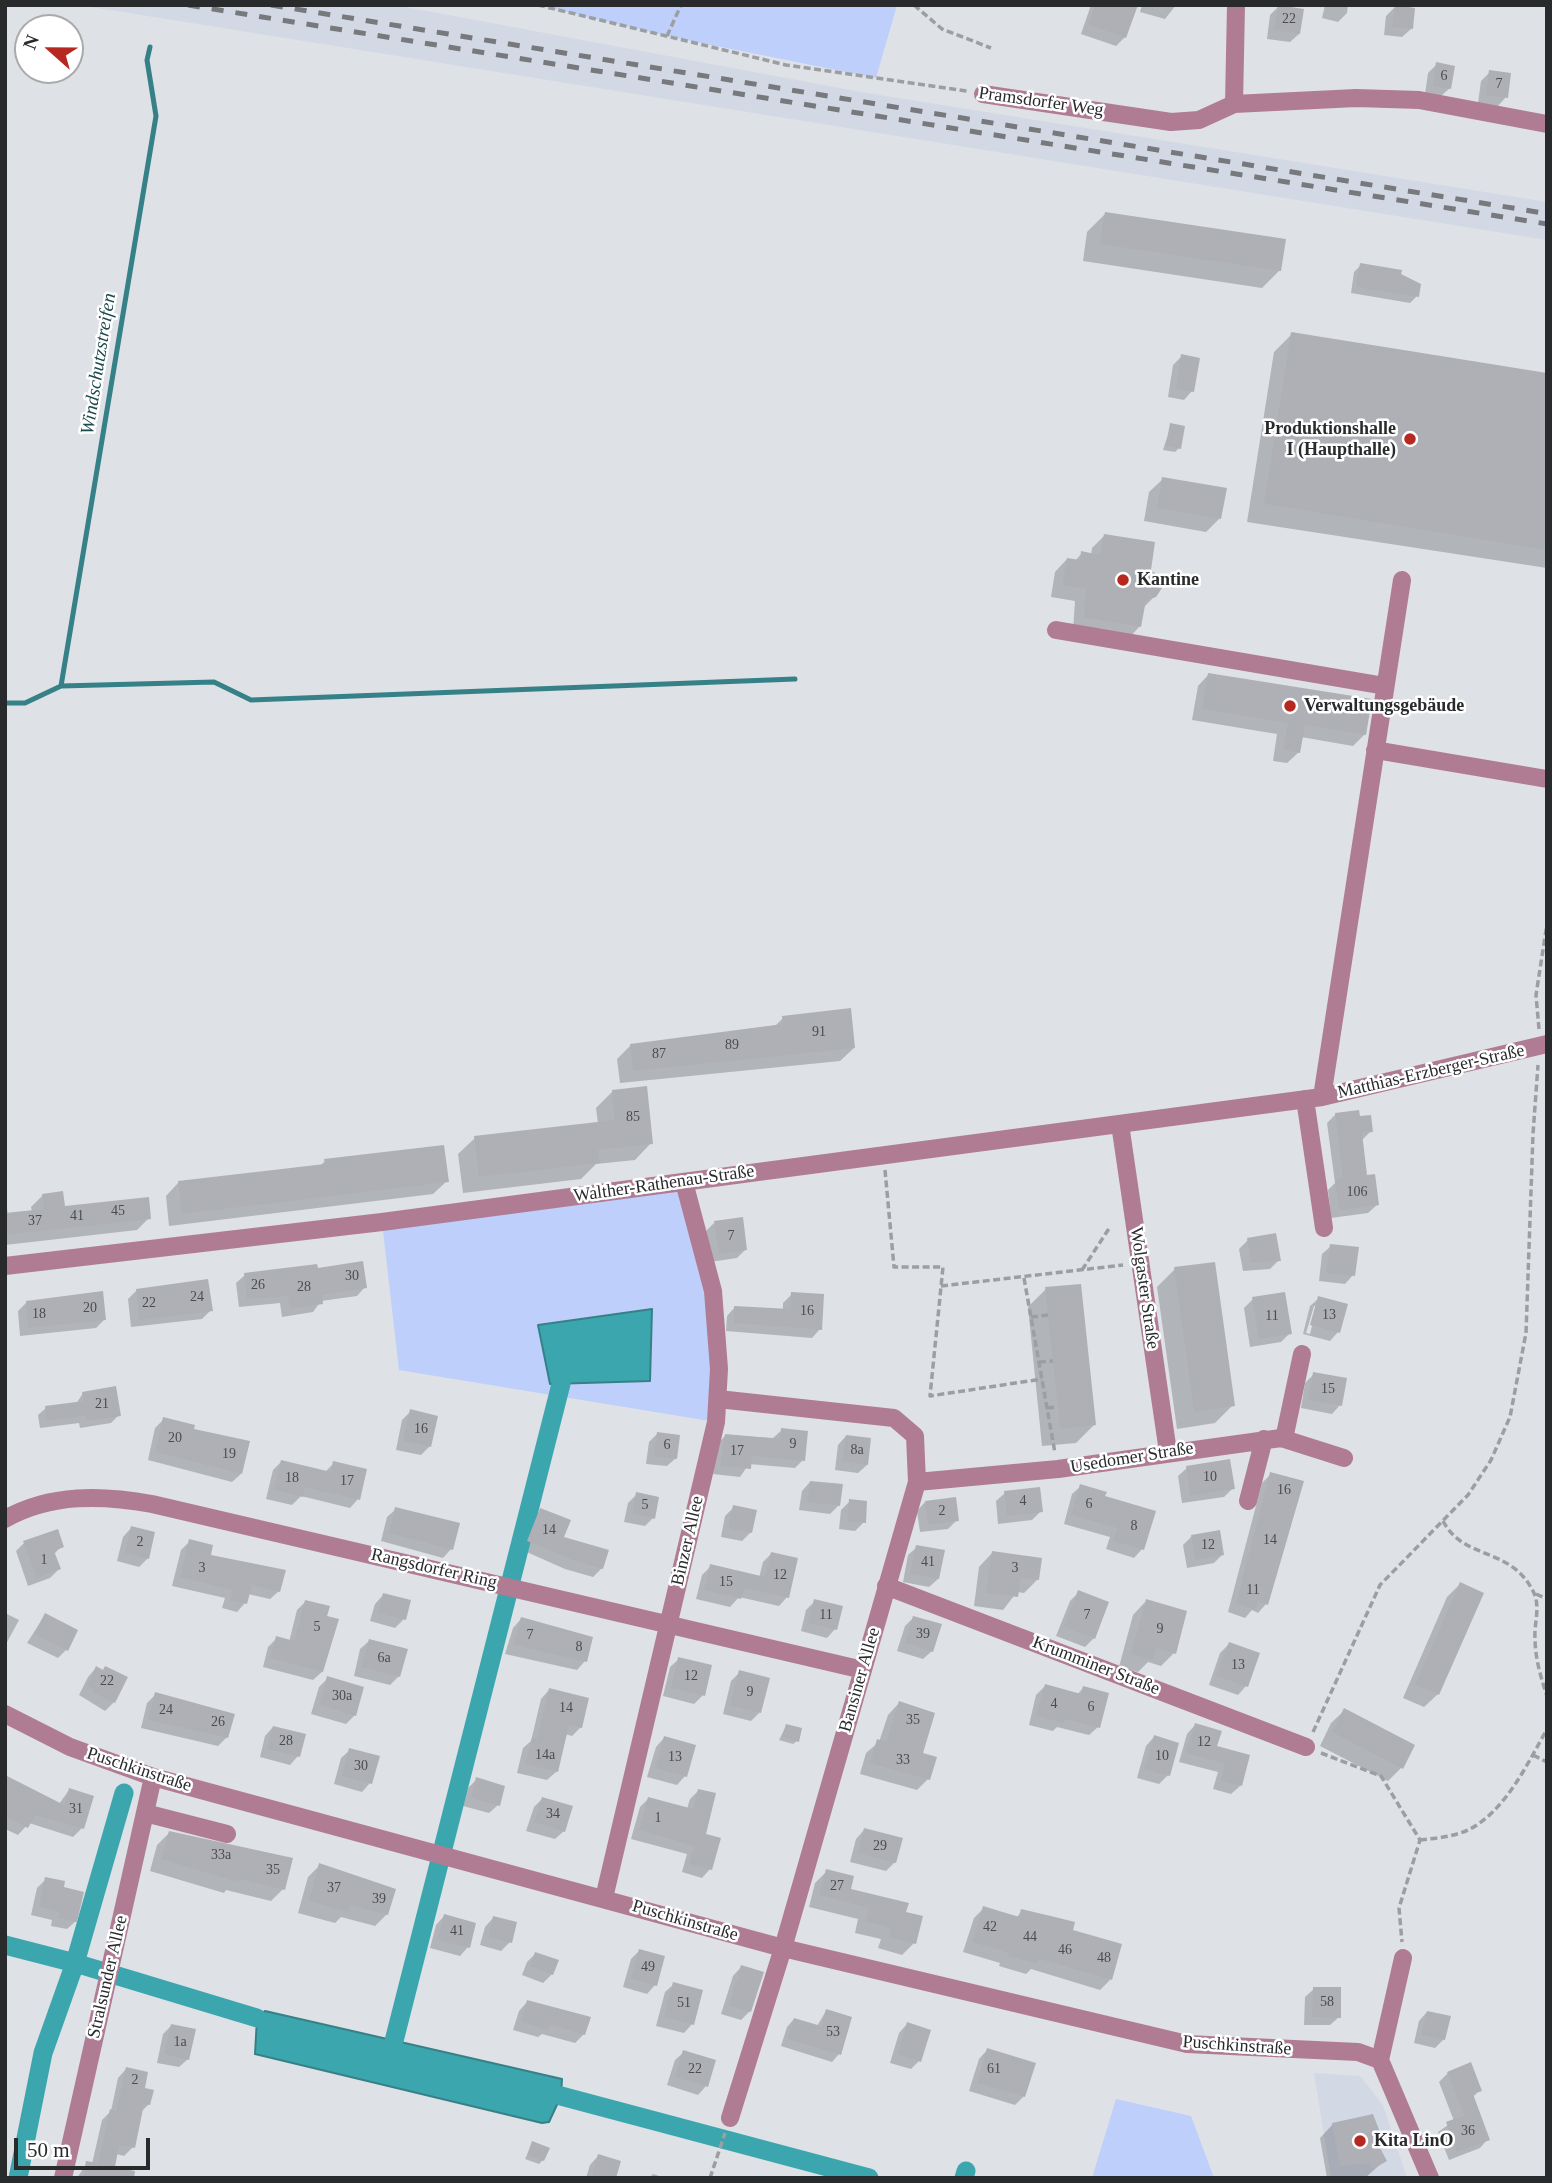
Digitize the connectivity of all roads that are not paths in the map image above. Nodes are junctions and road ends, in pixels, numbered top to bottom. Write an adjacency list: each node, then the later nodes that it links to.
1 (1236, 5): 3 (street)
2 (983, 94): 3 (street, Pramsdorfer Weg)
3 (1234, 104): 4 (street, Pramsdorfer Weg)
4 (1547, 124)
5 (1402, 580): 7 (street)
6 (1056, 629): 7 (street)
7 (1385, 687): 8 (street)
8 (1376, 750): 9 (street); 11 (street)
9 (1547, 779)
10 (1544, 1045): 11 (street, Matthias-Erzberger-Straße)
11 (1313, 1098): 12 (street, Walther-Rathenau-Straße); 14 (street)
12 (1120, 1124): 13 (street, Walther-Rathenau-Straße); 20 (street, Wolgaster Straße)
13 (684, 1182): 15 (street, Walther-Rathenau-Straße); 17 (street, Binzer Allee)
14 (1324, 1228)
15 (5, 1266)
16 (1302, 1354): 19 (street)
17 (718, 1399): 22 (street, Bansiner Allee); 26 (street, Binzer Allee)
18 (1264, 1439): 19 (street, Usedomer Straße); 20 (street, Usedomer Straße); 23 (street)
19 (1284, 1439): 21 (street, Usedomer Straße)
20 (1168, 1452): 22 (street, Usedomer Straße)
21 (1344, 1458)
22 (918, 1482): 25 (street, Bansiner Allee)
23 (1248, 1501)
24 (5, 1519): 26 (street, Rangsdorfer Ring)
25 (886, 1586): 27 (street, Bansiner Allee); 29 (street, Krumminer Straße)
26 (668, 1625): 27 (street, Rangsdorfer Ring); 33 (street, Binzer Allee)
27 (863, 1670): 34 (street, Bansiner Allee)
28 (5, 1714): 30 (street, Puschkinstraße)
29 (1306, 1746)
30 (153, 1777): 31 (street, Stralsunder Allee); 33 (street, Puschkinstraße)
31 (145, 1812): 32 (street); 38 (street, Stralsunder Allee)
32 (227, 1834)
33 (604, 1898): 34 (street, Puschkinstraße)
34 (783, 1948): 36 (street, Puschkinstraße); 37 (street, Bansiner Allee)
35 (1403, 1958): 36 (street)
36 (1380, 2060): 39 (street)
37 (730, 2118)
38 (63, 2178)
39 (1430, 2178)

